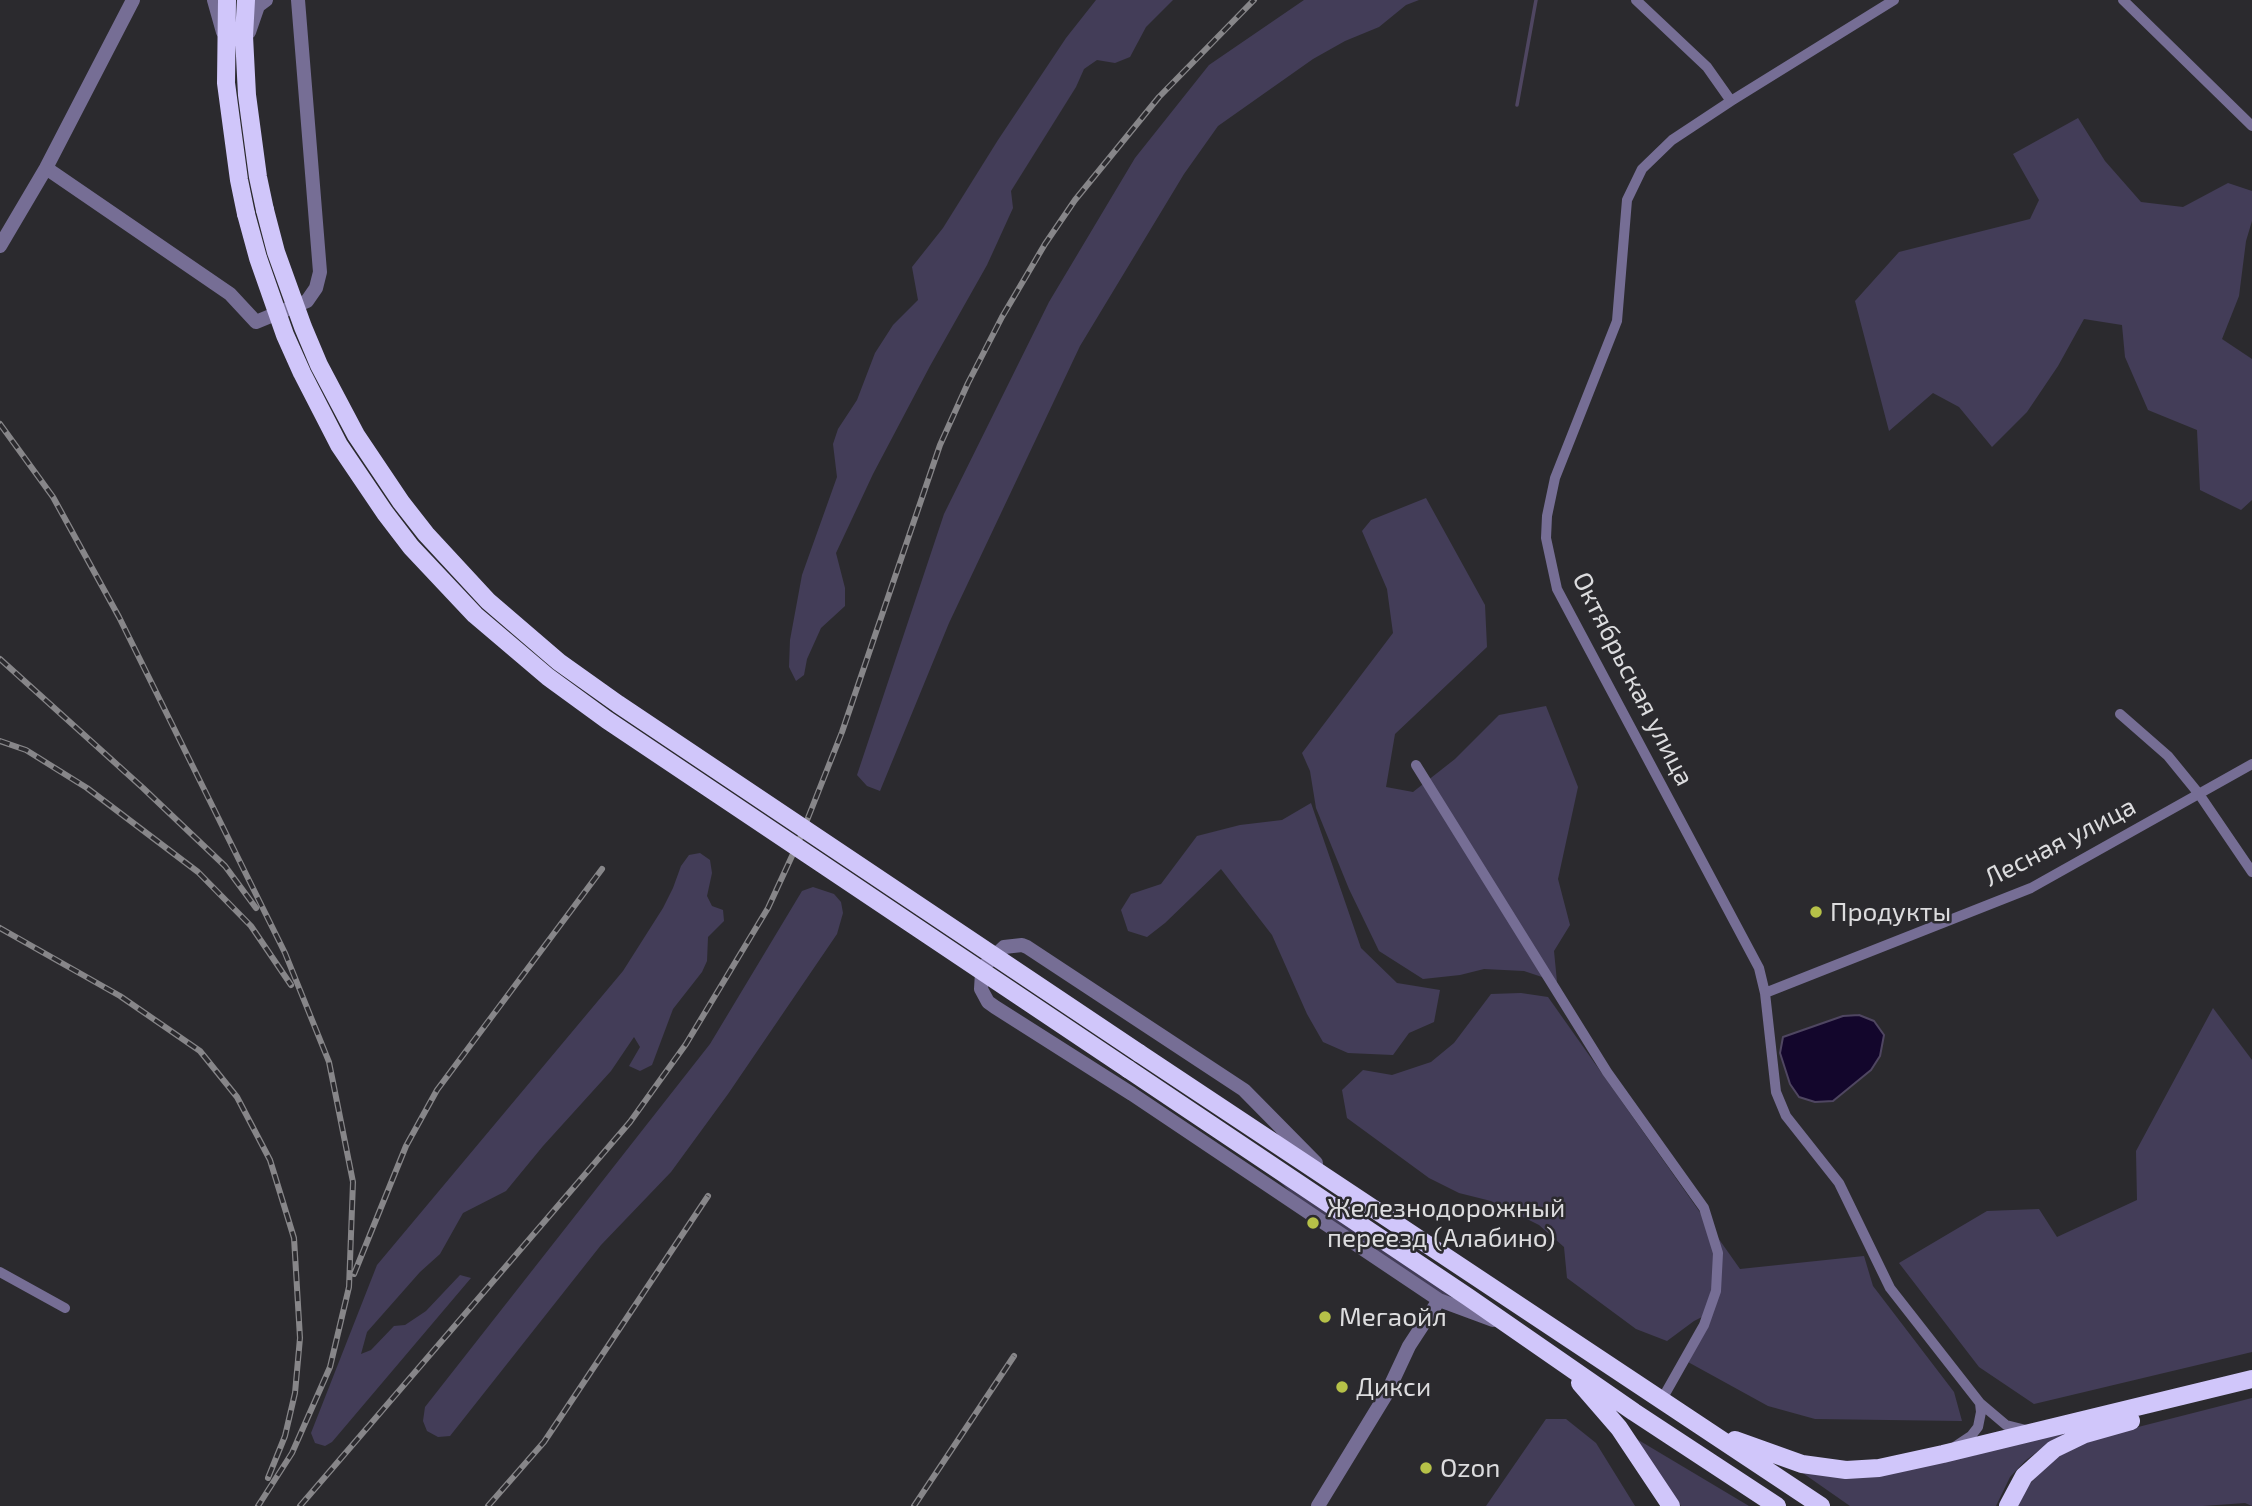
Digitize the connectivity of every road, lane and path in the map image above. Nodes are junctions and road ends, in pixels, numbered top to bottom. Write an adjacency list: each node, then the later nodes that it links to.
1 (133, 0): 14 (street)
2 (214, 0): 10 (street)
3 (227, 0): 10 (highway)
4 (246, 0): 11 (highway)
5 (266, 0): 11 (street)
6 (298, 0): 14 (street)
7 (1636, 0): 12 (street)
8 (1894, 0): 12 (street, Октябрьская улица)
9 (2123, 0): 13 (street)
10 (225, 40): 22 (highway, bridge)
11 (245, 50): 24 (highway, bridge)
12 (1731, 101): 21 (street, Октябрьская улица)
13 (2252, 126)
14 (46, 168): 15 (street)
15 (0, 246)
16 (2120, 714): 19 (street)
17 (2252, 764): 19 (street, Лесная улица)
18 (1416, 765): 32 (street)
19 (2199, 794): 20 (street); 21 (street, Лесная улица)
20 (2252, 872)
21 (1765, 993): 33 (street, Октябрьская улица)
22 (1234, 1140): 23 (street); 28 (highway)
23 (1288, 1199): 24 (street); 26 (street)
24 (1373, 1211): 32 (highway)
25 (0, 1272): 27 (street)
26 (1439, 1300): 28 (street); 37 (street)
27 (65, 1308)
28 (1507, 1325): 29 (highway)
29 (1567, 1367): 38 (highway); 39 (highway)
30 (2252, 1379): 35 (highway)
31 (2252, 1390): 41 (highway)
32 (1661, 1401): 34 (highway)
33 (1980, 1403): 35 (street, Октябрьская улица); 36 (street)
34 (1679, 1413): 36 (highway); 40 (highway)
35 (2045, 1429): 36 (highway)
36 (1942, 1454)
37 (1318, 1506)
38 (1671, 1506)
39 (1777, 1506)
40 (1821, 1506)
41 (2007, 1506)

